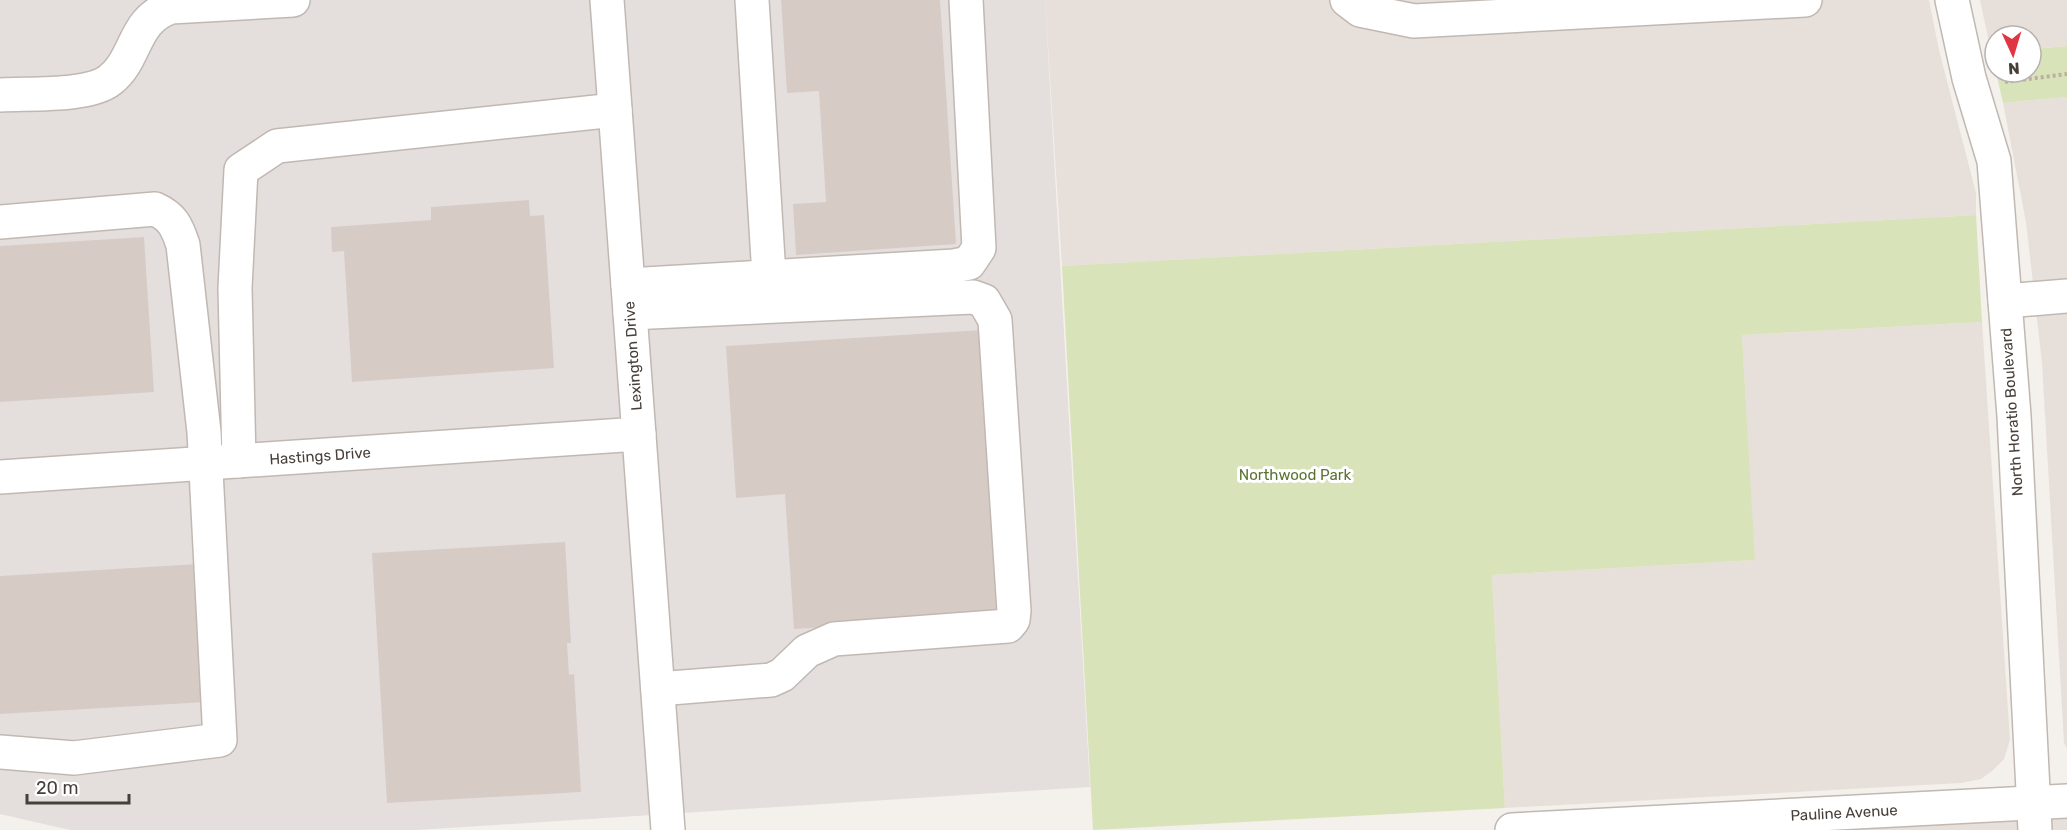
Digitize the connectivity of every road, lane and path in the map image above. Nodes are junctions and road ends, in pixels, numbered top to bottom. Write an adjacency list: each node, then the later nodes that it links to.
1 (293, 0): 10 (street)
2 (607, 0): 11 (street, Lexington Drive)
3 (752, 0): 13 (street)
4 (966, 0): 13 (street)
5 (1347, 0): 6 (street)
6 (1804, 0)
7 (1952, 0): 9 (street, North Horatio Boulevard)
8 (2067, 74): 9 (path)
9 (1972, 86): 16 (street, North Horatio Boulevard)
10 (0, 95)
11 (615, 110): 15 (street, Lexington Drive); 18 (street)
12 (0, 222): 19 (street)
13 (769, 276): 15 (street)
14 (2067, 296): 16 (street)
15 (629, 299): 17 (street, Lexington Drive); 21 (street)
16 (2005, 301): 24 (street, North Horatio Boulevard)
17 (639, 434): 18 (street, Hastings Drive); 21 (street, Lexington Drive)
18 (239, 461): 19 (street, Hastings Drive)
19 (207, 463): 20 (street, Hastings Drive); 22 (street)
20 (0, 477)
21 (659, 700): 25 (street, Lexington Drive)
22 (0, 752)
23 (2067, 801): 24 (street, Pauline Avenue)
24 (2034, 817): 26 (street, Pauline Avenue)
25 (668, 830)
26 (1512, 830)

